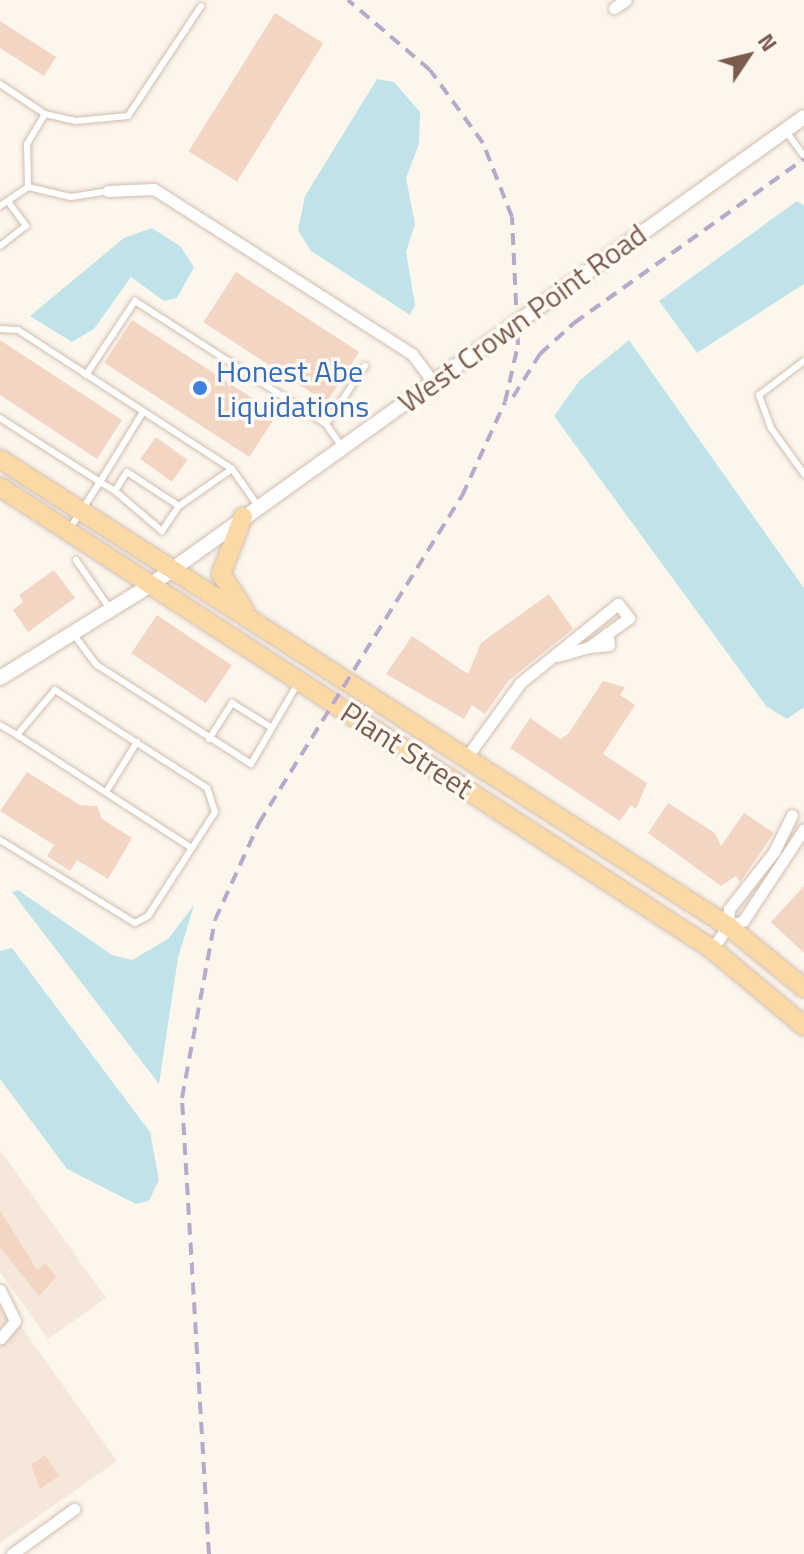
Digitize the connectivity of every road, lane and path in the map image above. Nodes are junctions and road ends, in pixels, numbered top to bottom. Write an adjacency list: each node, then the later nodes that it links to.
1 (626, 0): 3 (street)
2 (201, 6): 5 (lane)
3 (614, 8)
4 (0, 84): 5 (lane)
5 (45, 114): 9 (lane)
6 (804, 117): 7 (street, West Crown Point Road)
7 (785, 130): 8 (lane); 18 (street, West Crown Point Road)
8 (804, 156)
9 (28, 187): 10 (lane); 11 (lane)
10 (108, 191): 18 (street)
11 (8, 201): 12 (lane); 13 (lane)
12 (0, 206)
13 (0, 246)
14 (0, 329): 17 (lane)
15 (804, 361): 25 (lane)
16 (365, 366): 21 (lane)
17 (86, 375): 19 (lane); 21 (lane)
18 (433, 382): 22 (street, West Crown Point Road)
19 (143, 412): 24 (lane); 26 (lane)
20 (0, 418): 26 (lane)
21 (326, 424): 22 (lane)
22 (342, 448): 31 (street, West Crown Point Road)
23 (0, 459): 30 (main road, Plant Street)
24 (232, 469): 29 (lane); 31 (lane)
25 (804, 474)
26 (100, 482): 27 (lane); 30 (lane)
27 (115, 491): 29 (lane); 29 (lane)
28 (2, 492): 32 (main road, Plant Street)
29 (179, 506)
30 (81, 511): 32 (lane); 34 (main road, Plant Street)
31 (250, 512): 34 (street, West Crown Point Road); 38 (main road)
32 (68, 531): 35 (main road, Plant Street)
33 (76, 560): 36 (lane)
34 (171, 570): 35 (street, West Crown Point Road); 38 (main road, Plant Street)
35 (152, 584): 36 (street, West Crown Point Road); 43 (main road, Plant Street)
36 (112, 612): 40 (street, West Crown Point Road)
37 (596, 621): 39 (lane); 39 (street); 41 (street)
38 (266, 631): 49 (main road, Plant Street)
39 (607, 633): 41 (street)
40 (74, 635): 42 (street, West Crown Point Road); 47 (lane)
41 (558, 656): 49 (street)
42 (0, 678)
43 (300, 681): 45 (lane); 50 (main road, Plant Street)
44 (0, 725): 46 (lane)
45 (272, 728): 47 (lane); 47 (lane)
46 (17, 735): 48 (lane); 52 (lane)
47 (209, 739)
48 (137, 742): 52 (lane); 57 (lane)
49 (466, 758): 50 (main road); 51 (main road, Plant Street)
50 (427, 763): 53 (main road, Plant Street)
51 (514, 789): 53 (main road); 62 (main road, Plant Street)
52 (106, 792): 57 (lane)
53 (471, 792): 63 (main road, Plant Street)
54 (792, 815): 58 (street)
55 (804, 829): 59 (street)
56 (0, 840): 57 (lane)
57 (192, 848)
58 (768, 860): 59 (lane); 60 (street)
59 (780, 870): 61 (street)
60 (747, 886): 61 (lane); 62 (street)
61 (760, 897): 62 (street)
62 (728, 926): 63 (street); 64 (main road, Plant Street)
63 (712, 949): 65 (main road, Plant Street)
64 (804, 988)
65 (804, 1026)
66 (0, 1290): 67 (street)
67 (0, 1339)
68 (74, 1509): 69 (street)
69 (12, 1554)

